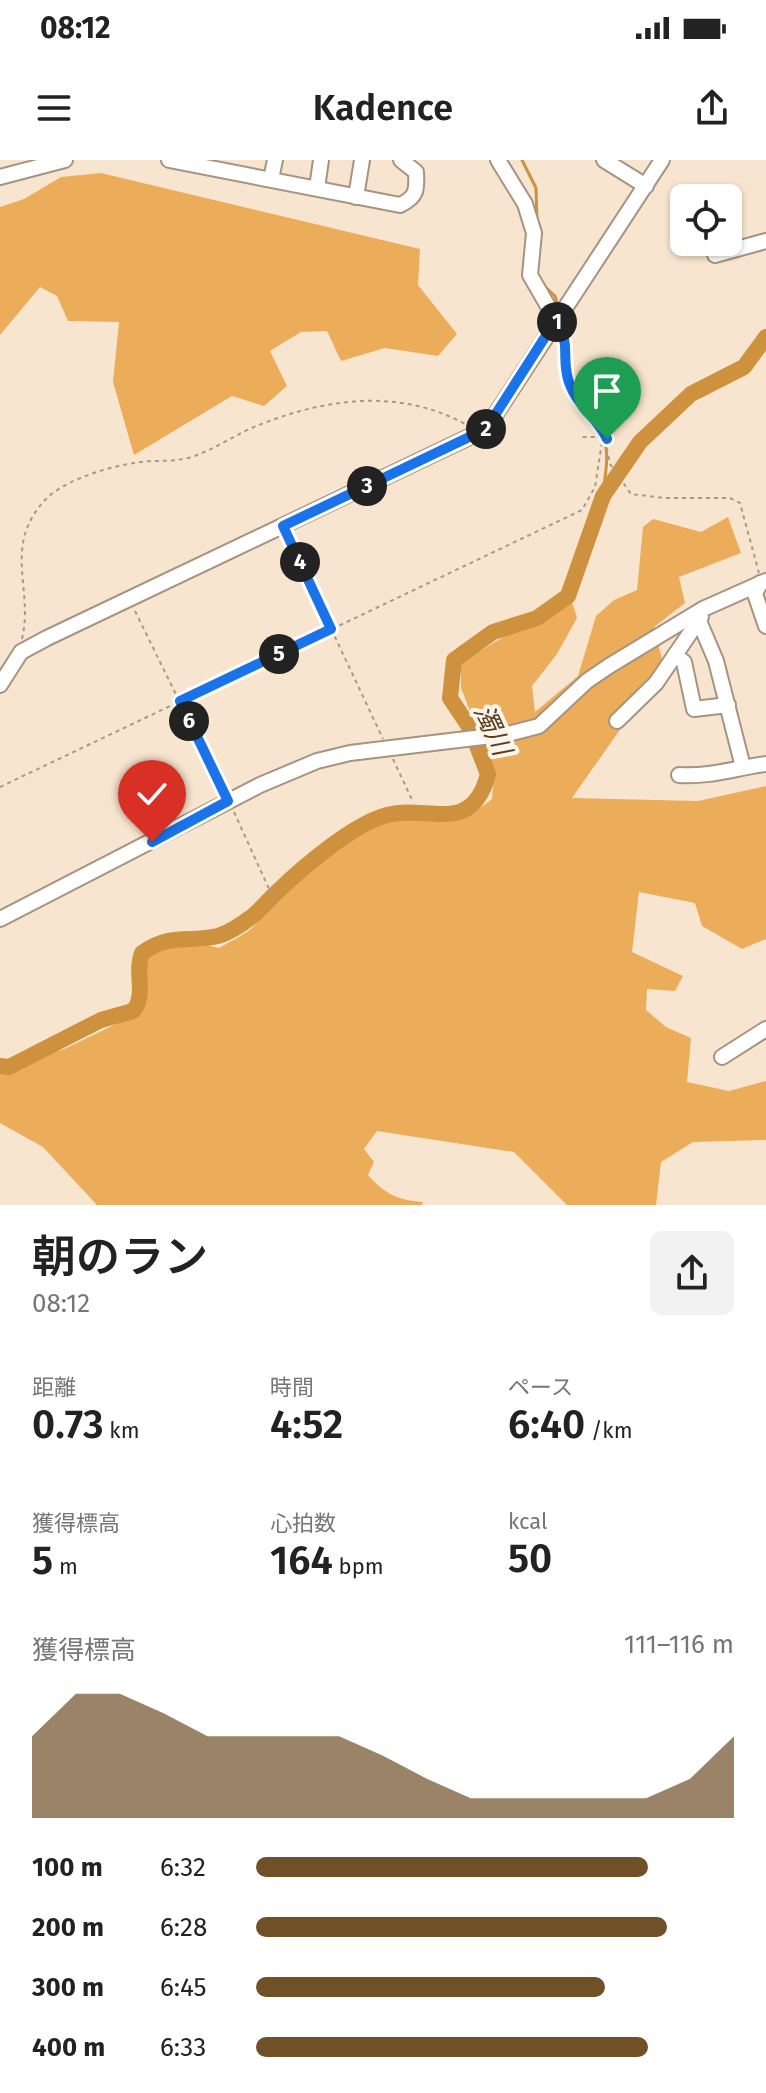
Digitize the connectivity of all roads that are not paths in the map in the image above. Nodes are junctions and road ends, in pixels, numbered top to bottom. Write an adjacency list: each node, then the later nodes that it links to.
1 (65, 160): 11 (street)
2 (275, 160): 12 (street)
3 (321, 160): 14 (street)
4 (362, 160): 15 (street)
5 (401, 160): 15 (street)
6 (498, 160): 18 (street)
7 (604, 160): 13 (street)
8 (662, 160): 13 (street)
9 (177, 161): 10 (street)
10 (227, 166): 12 (street)
11 (0, 177)
12 (271, 179): 14 (street)
13 (646, 186): 18 (street)
14 (317, 188): 15 (street)
15 (356, 197)
16 (766, 241): 17 (street)
17 (742, 248)
18 (559, 316): 23 (street)
19 (763, 582): 20 (street); 21 (street)
20 (701, 615): 22 (street); 24 (street); 29 (street)
21 (766, 626)
22 (675, 655): 24 (street); 25 (street)
23 (0, 685)
24 (728, 705): 27 (street)
25 (617, 721)
26 (766, 764): 27 (street)
27 (743, 767): 28 (street)
28 (679, 775)
29 (0, 919)
30 (766, 1029): 31 (street)
31 (722, 1057)

